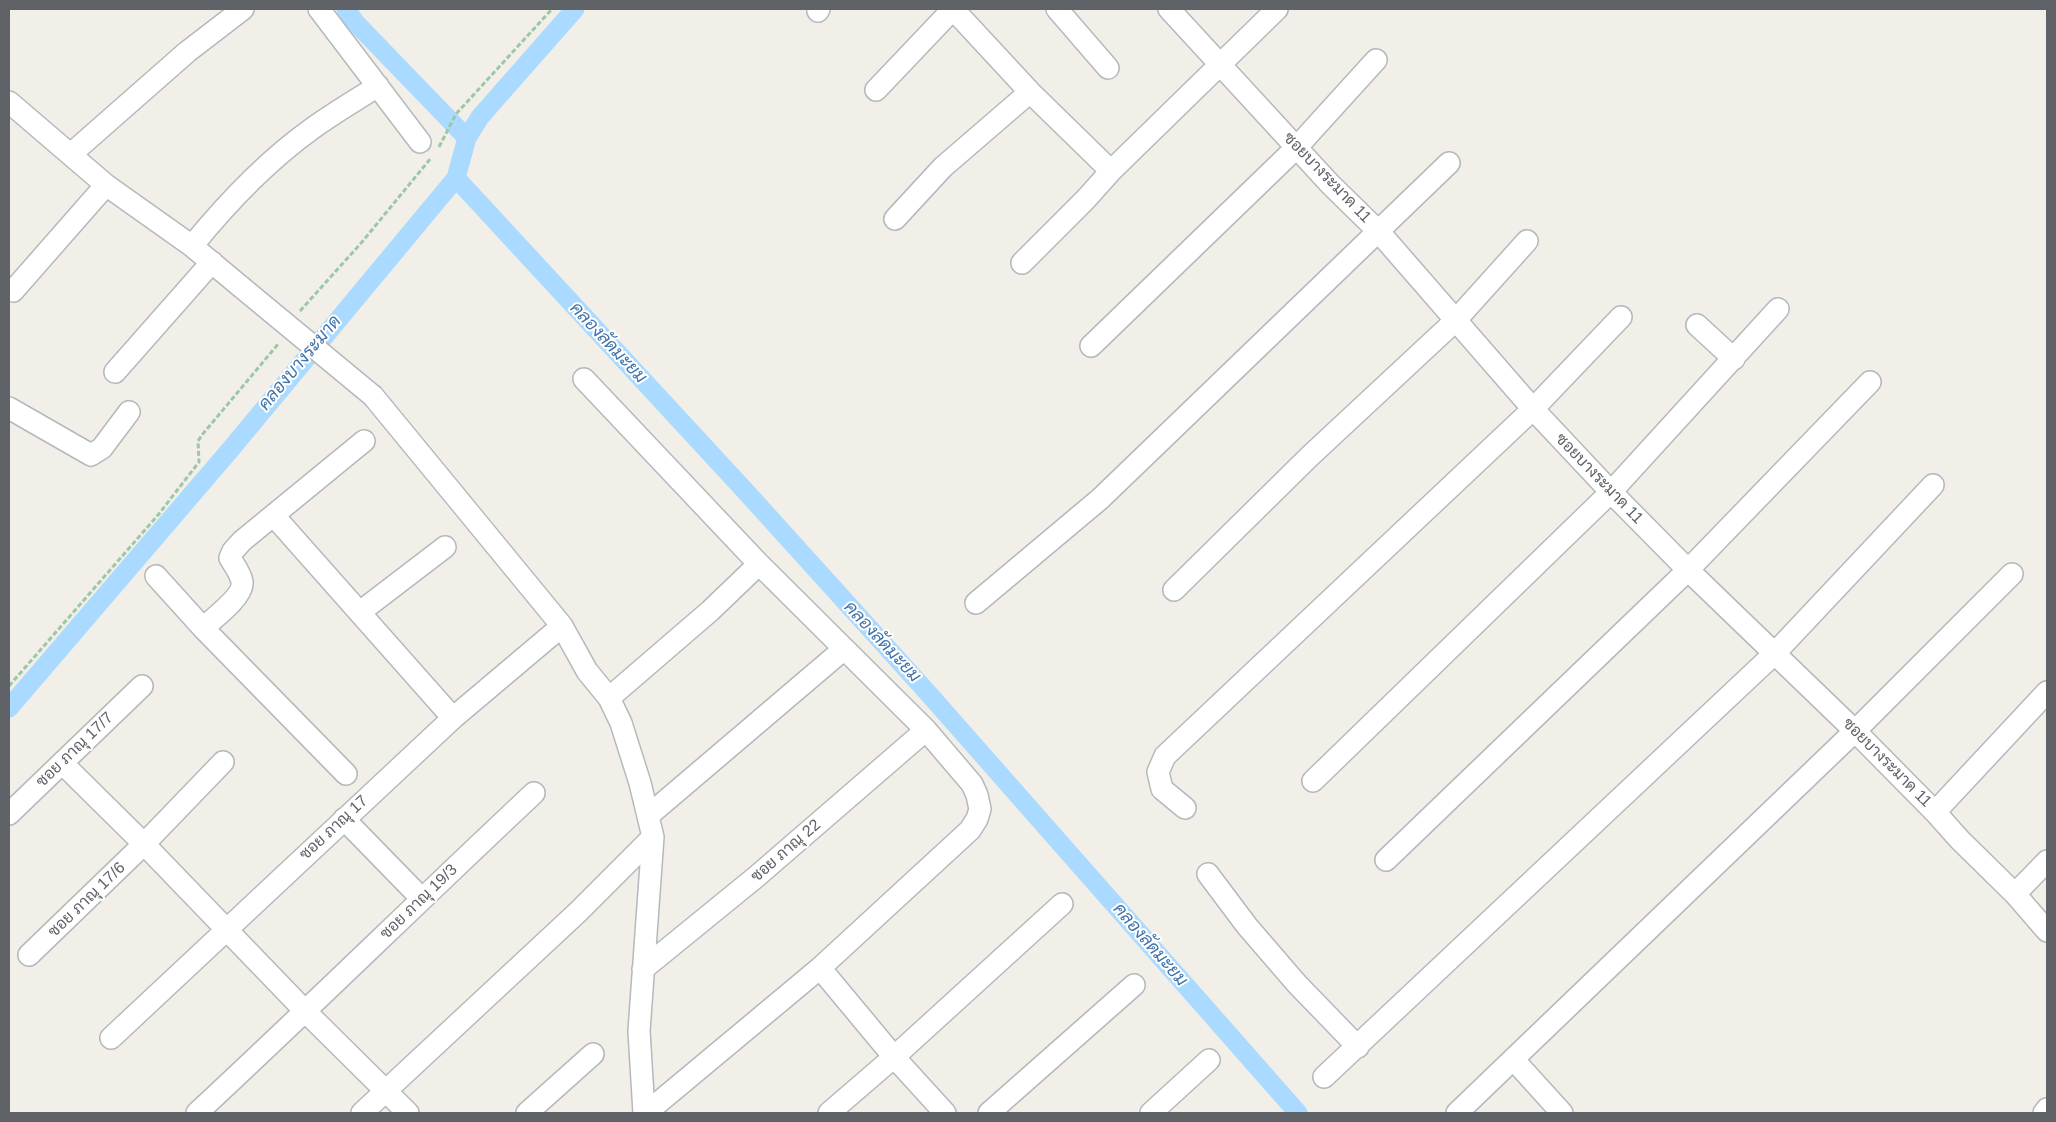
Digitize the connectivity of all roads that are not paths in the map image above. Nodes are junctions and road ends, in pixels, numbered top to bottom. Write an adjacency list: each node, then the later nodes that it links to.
1 (243, 9): 16 (street)
2 (319, 9): 10 (street)
3 (953, 9): 11 (street); 12 (street)
4 (1057, 9): 9 (street)
5 (1169, 9): 8 (street, ซอยบางระมาด 11)
6 (1277, 9): 8 (street)
7 (1376, 60): 14 (street)
8 (1220, 65): 14 (street, ซอยบางระมาด 11); 18 (street)
9 (1108, 68)
10 (378, 86): 15 (street); 23 (street)
11 (876, 90)
12 (1030, 92): 18 (street); 20 (street)
13 (9, 102): 16 (street)
14 (1297, 147): 21 (street, ซอยบางระมาด 11); 31 (street)
15 (430, 149)
16 (71, 154): 19 (street)
17 (1450, 163): 21 (street)
18 (1111, 170): 25 (street)
19 (106, 186): 23 (street); 26 (street)
20 (896, 220)
21 (1379, 232): 29 (street, ซอยบางระมาด 11); 49 (street)
22 (1527, 241): 29 (street)
23 (192, 246): 24 (street)
24 (212, 262): 33 (street); 51 (street, bridge)
25 (1022, 263)
26 (13, 290)
27 (1778, 309): 32 (street)
28 (1621, 317): 37 (street)
29 (1455, 321): 37 (street, ซอยบางระมาด 11); 48 (street)
30 (1697, 325): 32 (street)
31 (1091, 346)
32 (1734, 359): 41 (street)
33 (115, 372)
34 (584, 379): 44 (street)
35 (1870, 382): 45 (street)
36 (9, 408): 38 (street)
37 (1533, 409): 41 (street, ซอยบางระมาด 11); 66 (street)
38 (129, 412)
39 (364, 441): 42 (street)
40 (1933, 485): 54 (street)
41 (1611, 492): 45 (street, ซอยบางระมาด 11); 64 (street)
42 (274, 516): 50 (street); 52 (street)
43 (445, 547): 50 (street)
44 (759, 564): 53 (street); 57 (street)
45 (1688, 570): 54 (street, ซอยบางระมาด 11); 73 (street)
46 (2012, 574): 60 (street)
47 (156, 576): 52 (street)
48 (1174, 590)
49 (976, 603)
50 (360, 612): 58 (street)
51 (562, 626): 57 (street); 58 (street, ซอย ภาณุ 17)
52 (202, 628): 63 (street)
53 (844, 649): 59 (street); 69 (street)
54 (1775, 654): 60 (street, ซอยบางระมาด 11); 87 (street)
55 (142, 686): 62 (street, ซอย ภาณุ 17/7)
56 (2047, 692): 67 (street)
57 (609, 698): 69 (street)
58 (453, 718): 70 (street, ซอย ภาณุ 17)
59 (926, 730): 82 (street); 83 (street, ซอย ภาณุ 22)
60 (1854, 731): 67 (street, ซอยบางระมาด 11); 90 (street)
61 (223, 762): 72 (street, ซอย ภาณุ 17/6)
62 (62, 763): 68 (street, ซอย ภาณุ 17/7); 72 (street)
63 (346, 774)
64 (1313, 781)
65 (534, 793): 77 (street, ซอย ภาณุ 19/3)
66 (1185, 808)
67 (1936, 812): 76 (street, ซอยบางระมาด 11)
68 (9, 814)
69 (649, 815): 71 (street)
70 (344, 819): 77 (street); 79 (street, ซอย ภาณุ 17)
71 (653, 837): 83 (street); 93 (street)
72 (144, 844): 79 (street); 81 (street, ซอย ภาณุ 17/6)
73 (1386, 860)
74 (2047, 862): 76 (street)
75 (1208, 874): 87 (street)
76 (2015, 894): 80 (street, ซอยบางระมาด 11)
77 (422, 899): 85 (street, ซอย ภาณุ 19/3)
78 (1062, 904): 89 (street)
79 (227, 928): 85 (street); 86 (street, ซอย ภาณุ 17)
80 (2047, 931)
81 (29, 955)
82 (820, 968): 89 (street); 99 (street)
83 (643, 970): 99 (street)
84 (1134, 985): 102 (street)
85 (306, 1012): 93 (street); 95 (street, ซอย ภาณุ 19/3)
86 (111, 1038)
87 (1358, 1047): 92 (street)
88 (593, 1054): 98 (street)
89 (894, 1057): 100 (street); 101 (street)
90 (1513, 1059): 104 (street); 105 (street)
91 (1209, 1060): 103 (street)
92 (1324, 1077)
93 (386, 1091): 96 (street); 97 (street)
94 (2047, 1109): 106 (street)
95 (197, 1113)
96 (362, 1113)
97 (408, 1113)
98 (528, 1113)
99 (645, 1113)
100 (829, 1113)
101 (945, 1113)
102 (989, 1113)
103 (1150, 1113)
104 (1457, 1113)
105 (1562, 1113)
106 (2044, 1113)

